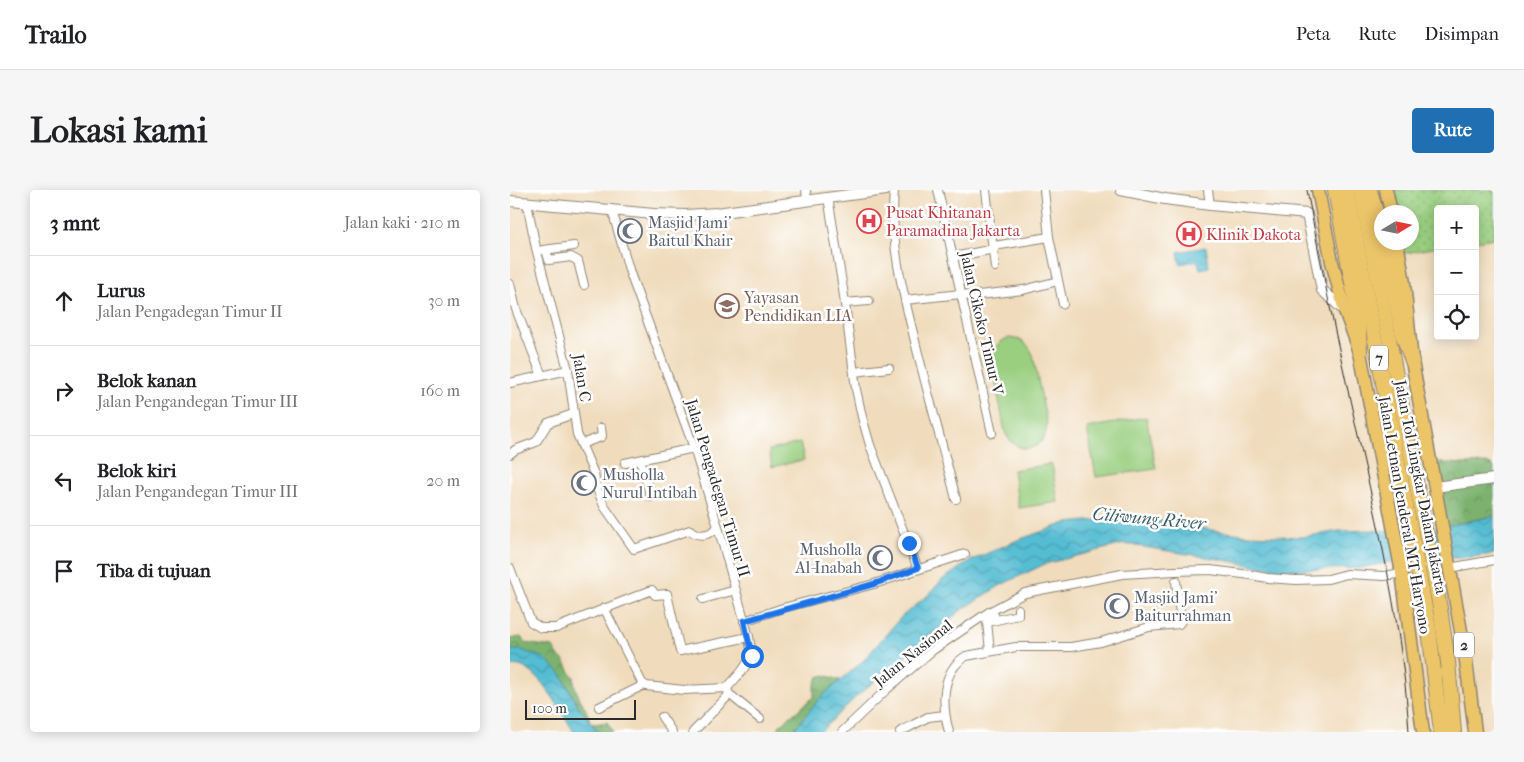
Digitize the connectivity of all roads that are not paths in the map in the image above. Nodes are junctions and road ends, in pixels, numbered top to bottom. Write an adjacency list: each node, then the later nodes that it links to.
1 (806, 190): 17 (street)
2 (886, 190): 15 (street)
3 (894, 190): 36 (street)
4 (938, 190): 30 (street, Jalan Cikoko Timur V)
5 (986, 190): 26 (street)
6 (1044, 190): 23 (street)
7 (1121, 190): 19 (street)
8 (1208, 190): 19 (street)
9 (1318, 190): 40 (highway, Jalan Letnan Jenderal MT Haryono)
10 (1335, 190): 41 (highway)
11 (1347, 190): 60 (highway, Jalan Tol Lingkar Dalam Jakarta / 7)
12 (1361, 190): 60 (highway, Jalan Tol Lingkar Dalam Jakarta / 7)
13 (1369, 190): 21 (highway)
14 (1386, 190): 20 (highway)
15 (828, 197): 17 (street); 38 (street)
16 (510, 201): 18 (street)
17 (807, 201): 22 (street)
18 (527, 203): 22 (street); 25 (street, Jalan C)
19 (1210, 205): 40 (street)
20 (1389, 205)
21 (1374, 206)
22 (612, 210): 52 (street, Jalan Pengadegan Timur II)
23 (1049, 237): 26 (street); 32 (street)
24 (574, 246): 27 (street)
25 (536, 248): 27 (street); 44 (street, Jalan C)
26 (994, 248): 30 (street); 31 (street)
27 (546, 250): 34 (street)
28 (1386, 250): 42 (highway)
29 (1398, 250): 42 (highway, Jalan Letnan Jenderal MT Haryono / 2)
30 (953, 257): 35 (street, Jalan Cikoko Timur V)
31 (995, 267)
32 (1058, 281): 35 (street); 39 (street)
33 (510, 284): 46 (street)
34 (584, 285)
35 (961, 294): 36 (street); 50 (street, Jalan Cikoko Timur V)
36 (905, 300): 59 (street)
37 (869, 301): 38 (street)
38 (845, 303): 45 (street)
39 (1063, 304)
40 (1345, 311): 41 (highway, Jalan Letnan Jenderal MT Haryono)
41 (1360, 352): 68 (highway, Jalan Letnan Jenderal MT Haryono)
42 (1412, 361): 57 (highway, Jalan Letnan Jenderal MT Haryono / 2)
43 (889, 368): 45 (street)
44 (568, 370): 46 (street); 48 (street, Jalan C)
45 (854, 372): 67 (street)
46 (542, 376): 47 (street)
47 (510, 383)
48 (573, 414): 51 (street, Jalan C); 53 (street)
49 (601, 428): 51 (street)
50 (992, 433)
51 (581, 444): 61 (street, Jalan C)
52 (694, 448): 54 (street); 61 (street, Jalan Pengadegan Timur II)
53 (510, 454)
54 (640, 460): 55 (street); 58 (street)
55 (625, 463)
56 (1494, 479): 57 (street)
57 (1435, 487): 64 (highway, Jalan Letnan Jenderal MT Haryono / 2)
58 (651, 497)
59 (956, 499)
60 (1418, 525): 65 (highway, Jalan Tol Lingkar Dalam Jakarta / 7)
61 (718, 527): 70 (street, Jalan Pengadegan Timur II)
62 (965, 554): 67 (street)
63 (1494, 560): 64 (street)
64 (1448, 563): 93 (highway, Jalan Letnan Jenderal MT Haryono / 2)
65 (1425, 564): 91 (highway, Jalan Tol Lingkar Dalam Jakarta / 7); 92 (highway, Jalan Tol Lingkar Dalam Jakarta / 7)
66 (510, 568): 73 (street)
67 (918, 568): 75 (street)
68 (1401, 572): 72 (street); 90 (highway, Jalan Letnan Jenderal MT Haryono)
69 (1176, 581): 78 (street)
70 (735, 588): 71 (street); 75 (street, Jalan Pengadegan Timur II)
71 (703, 599)
72 (1007, 602): 76 (street); 87 (street, Jalan Nasional)
73 (604, 608): 77 (street); 79 (street)
74 (1018, 609): 76 (street)
75 (744, 621): 77 (street, Jalan Pengadegan Timur II)
76 (986, 622): 78 (street)
77 (748, 637): 80 (street, Jalan Pengadegan Timur II)
78 (990, 651): 82 (street)
79 (643, 684): 80 (street); 81 (street)
80 (728, 691): 84 (street); 86 (street, Jalan Pengadegan Timur II)
81 (599, 707)
82 (945, 715): 88 (street); 89 (street)
83 (662, 716): 85 (street)
84 (760, 720)
85 (672, 732)
86 (693, 732)
87 (842, 732)
88 (900, 732)
89 (949, 732)
90 (1423, 732)
91 (1441, 732)
92 (1454, 732)
93 (1474, 732)

